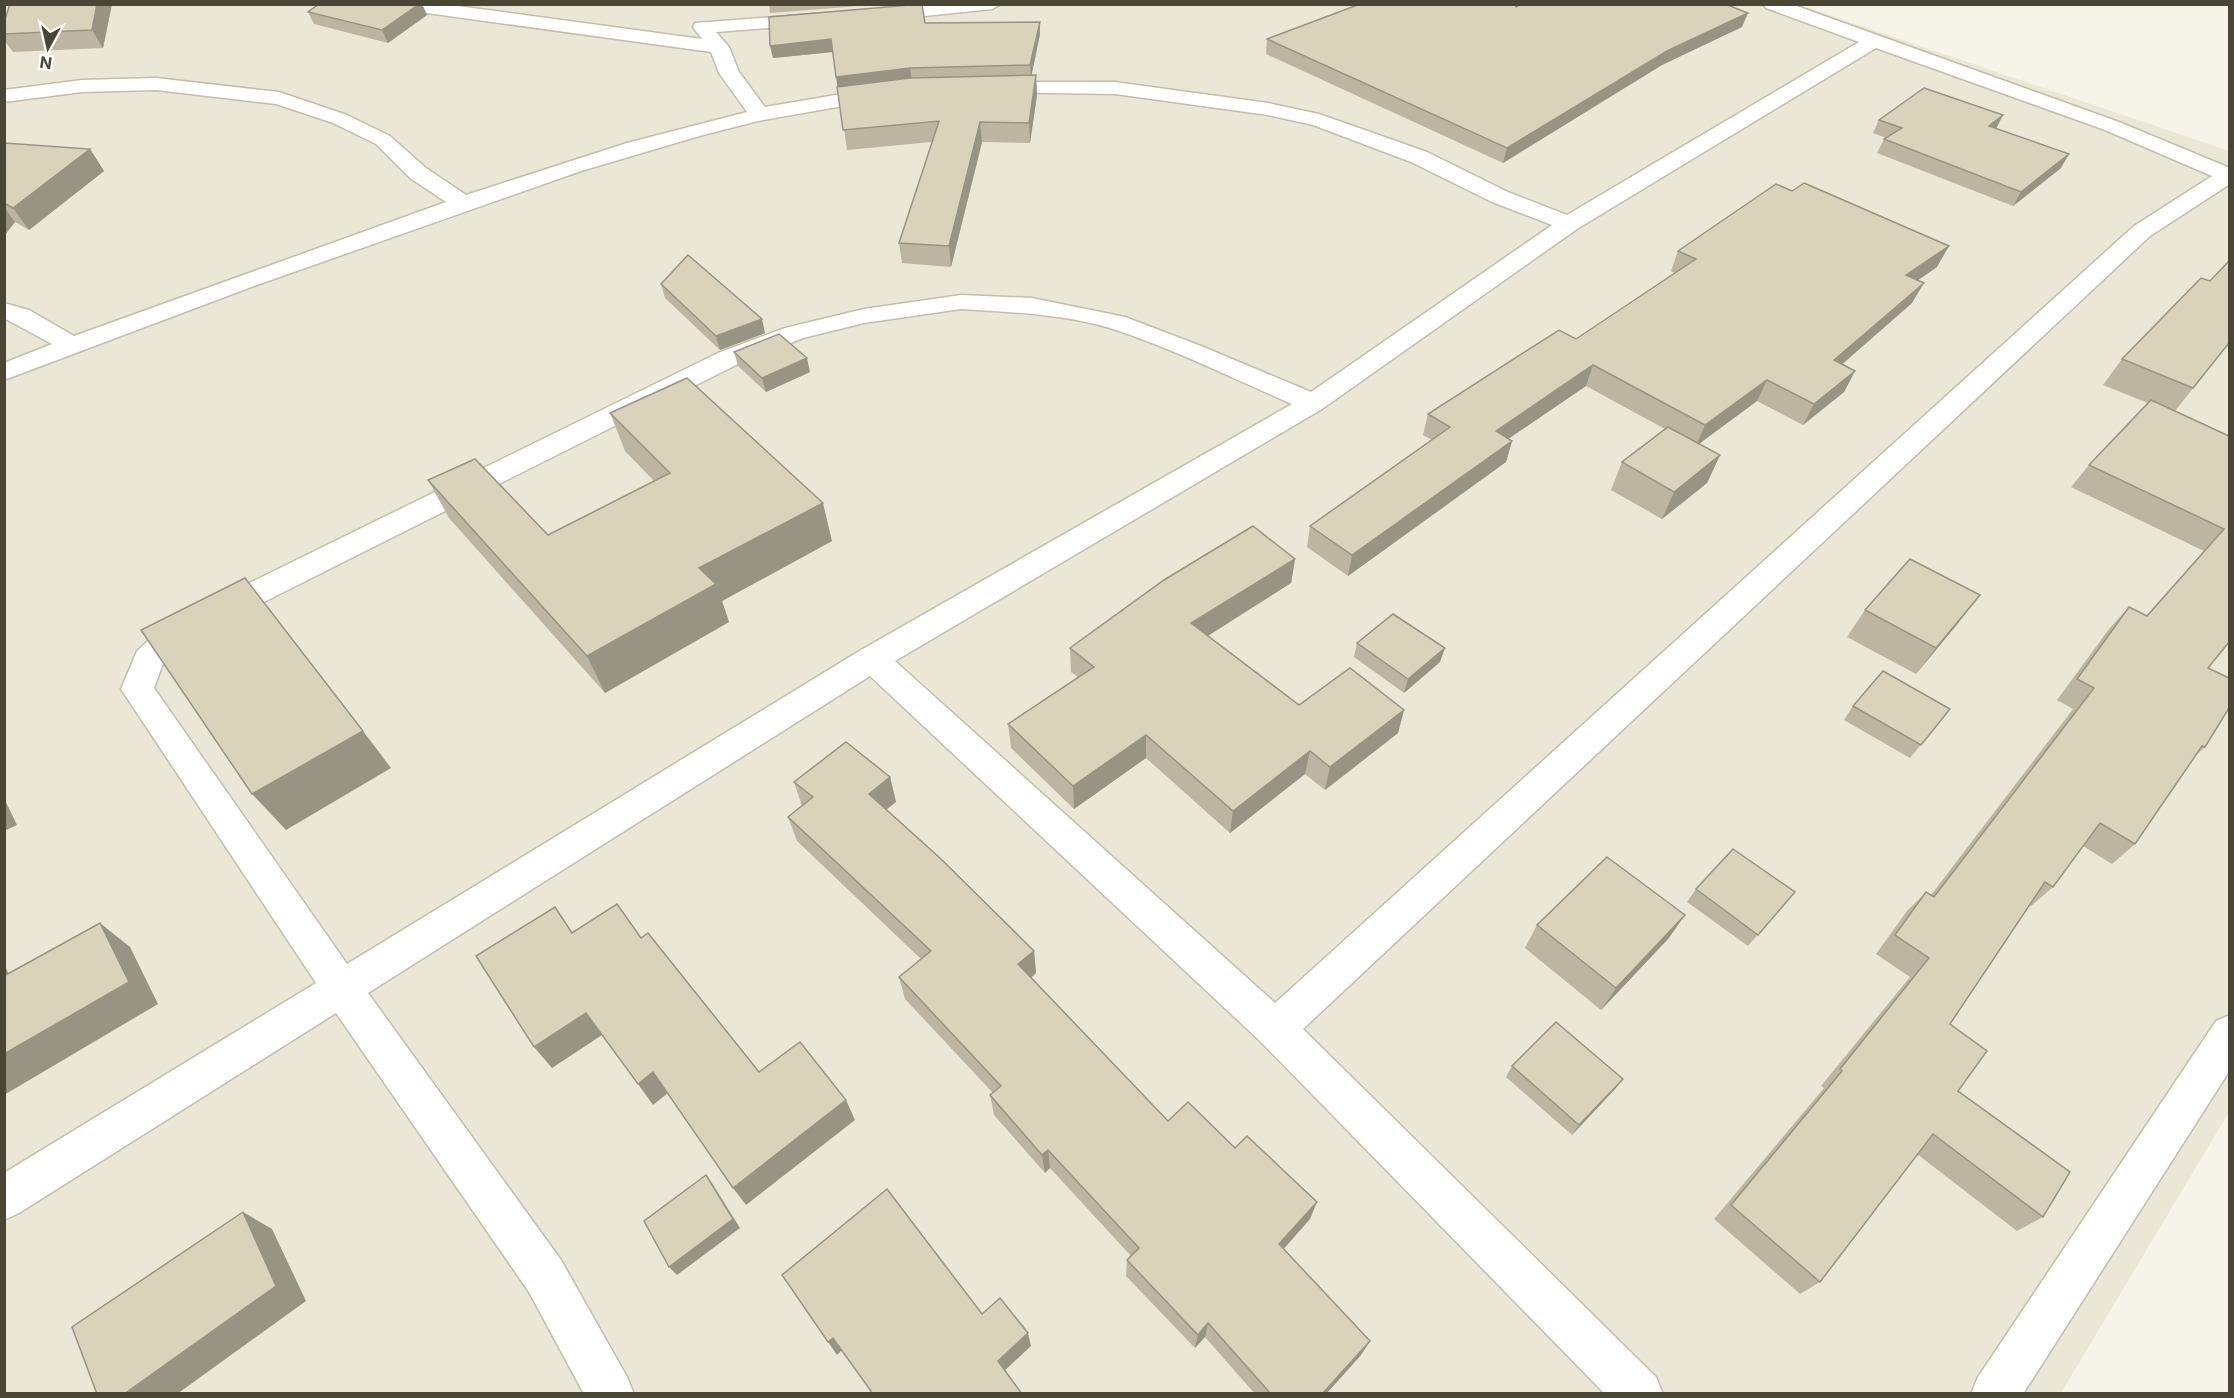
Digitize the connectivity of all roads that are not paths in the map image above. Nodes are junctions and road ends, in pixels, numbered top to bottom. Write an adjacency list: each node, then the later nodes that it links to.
1 (398, 4): 9 (street)
2 (704, 4): 7 (street)
3 (992, 4): 5 (street)
4 (1772, 4): 8 (street)
5 (855, 16)
6 (832, 18): 7 (street)
7 (702, 27): 9 (street)
8 (1873, 41): 14 (street); 16 (street)
9 (719, 47): 13 (street)
10 (969, 87): 16 (street)
11 (900, 91): 13 (street)
12 (4, 96): 15 (street)
13 (760, 114): 15 (street)
14 (2229, 176): 23 (street)
15 (463, 204): 18 (street)
16 (1569, 224): 20 (street)
17 (4, 310): 18 (street)
18 (71, 345): 19 (street)
19 (4, 372)
20 (1313, 403): 21 (street); 22 (street)
21 (872, 659): 22 (street); 23 (street)
22 (342, 989): 25 (street); 26 (street)
23 (1275, 1029): 27 (street)
24 (2229, 1034): 28 (street)
25 (4, 1198)
26 (610, 1394)
27 (1639, 1394)
28 (1995, 1394)

